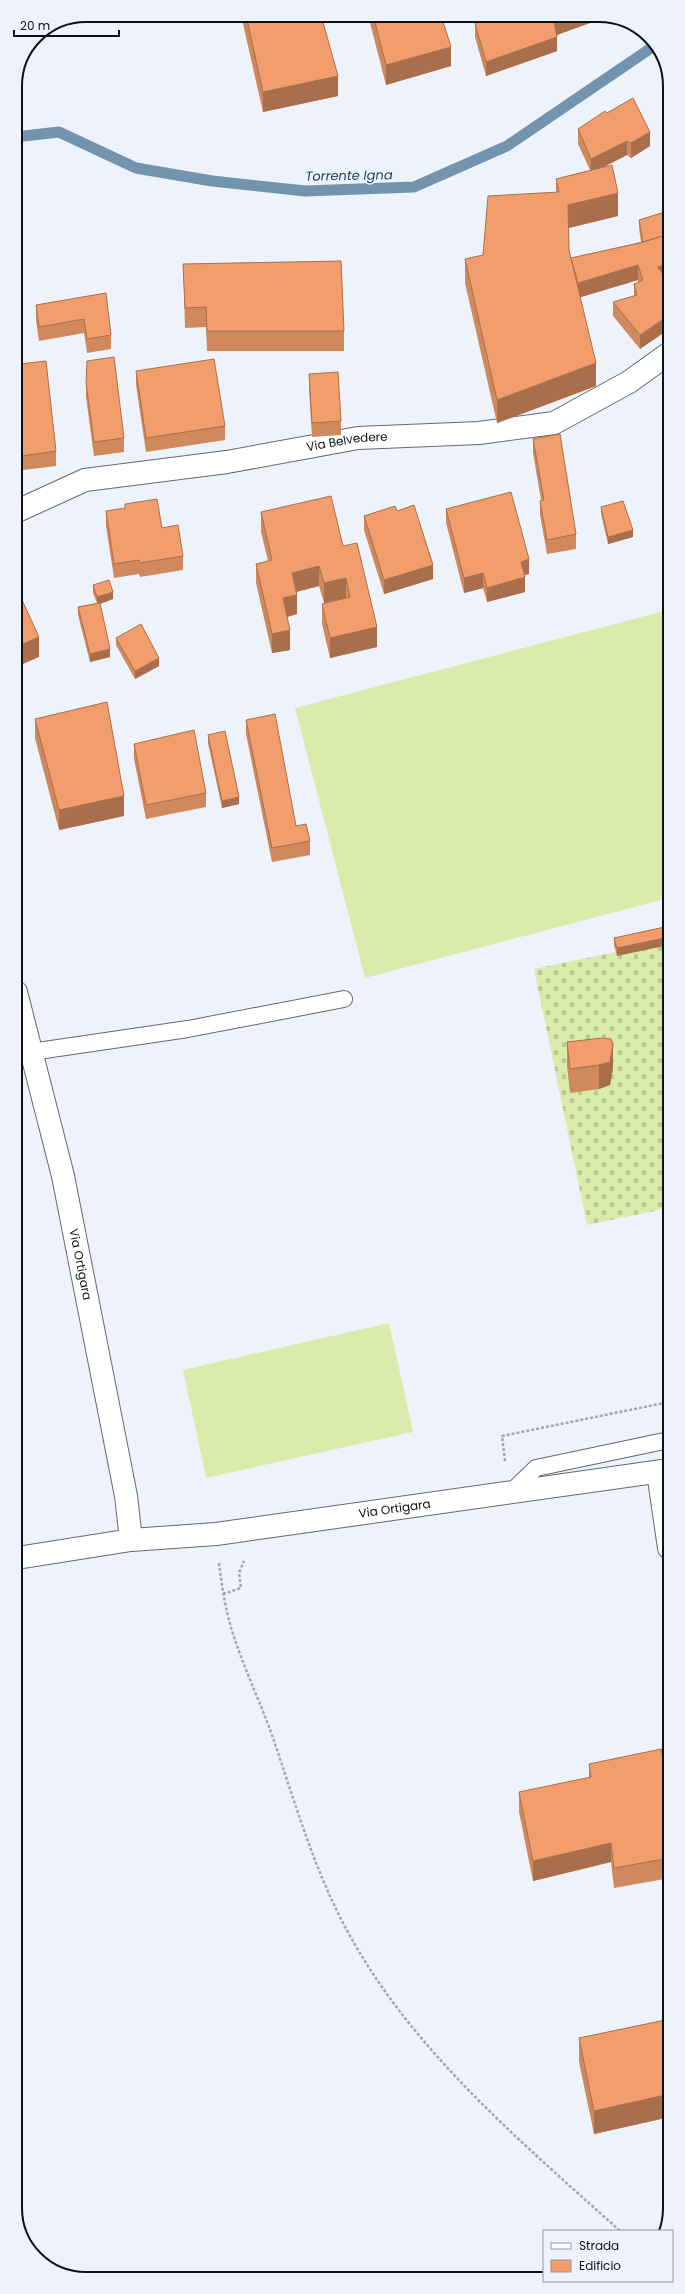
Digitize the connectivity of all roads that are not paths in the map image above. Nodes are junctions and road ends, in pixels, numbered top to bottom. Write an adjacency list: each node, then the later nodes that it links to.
1 (663, 358): 2 (street, Via Belvedere)
2 (22, 509)
3 (344, 999): 5 (lane)
4 (22, 1016): 5 (street, Via Ortigara)
5 (31, 1052): 9 (street, Via Ortigara)
6 (663, 1441): 8 (lane)
7 (663, 1471): 8 (street, Via Ortigara)
8 (511, 1492): 9 (street, Via Ortigara)
9 (130, 1540): 10 (street, Via Ortigara)
10 (22, 1557)

